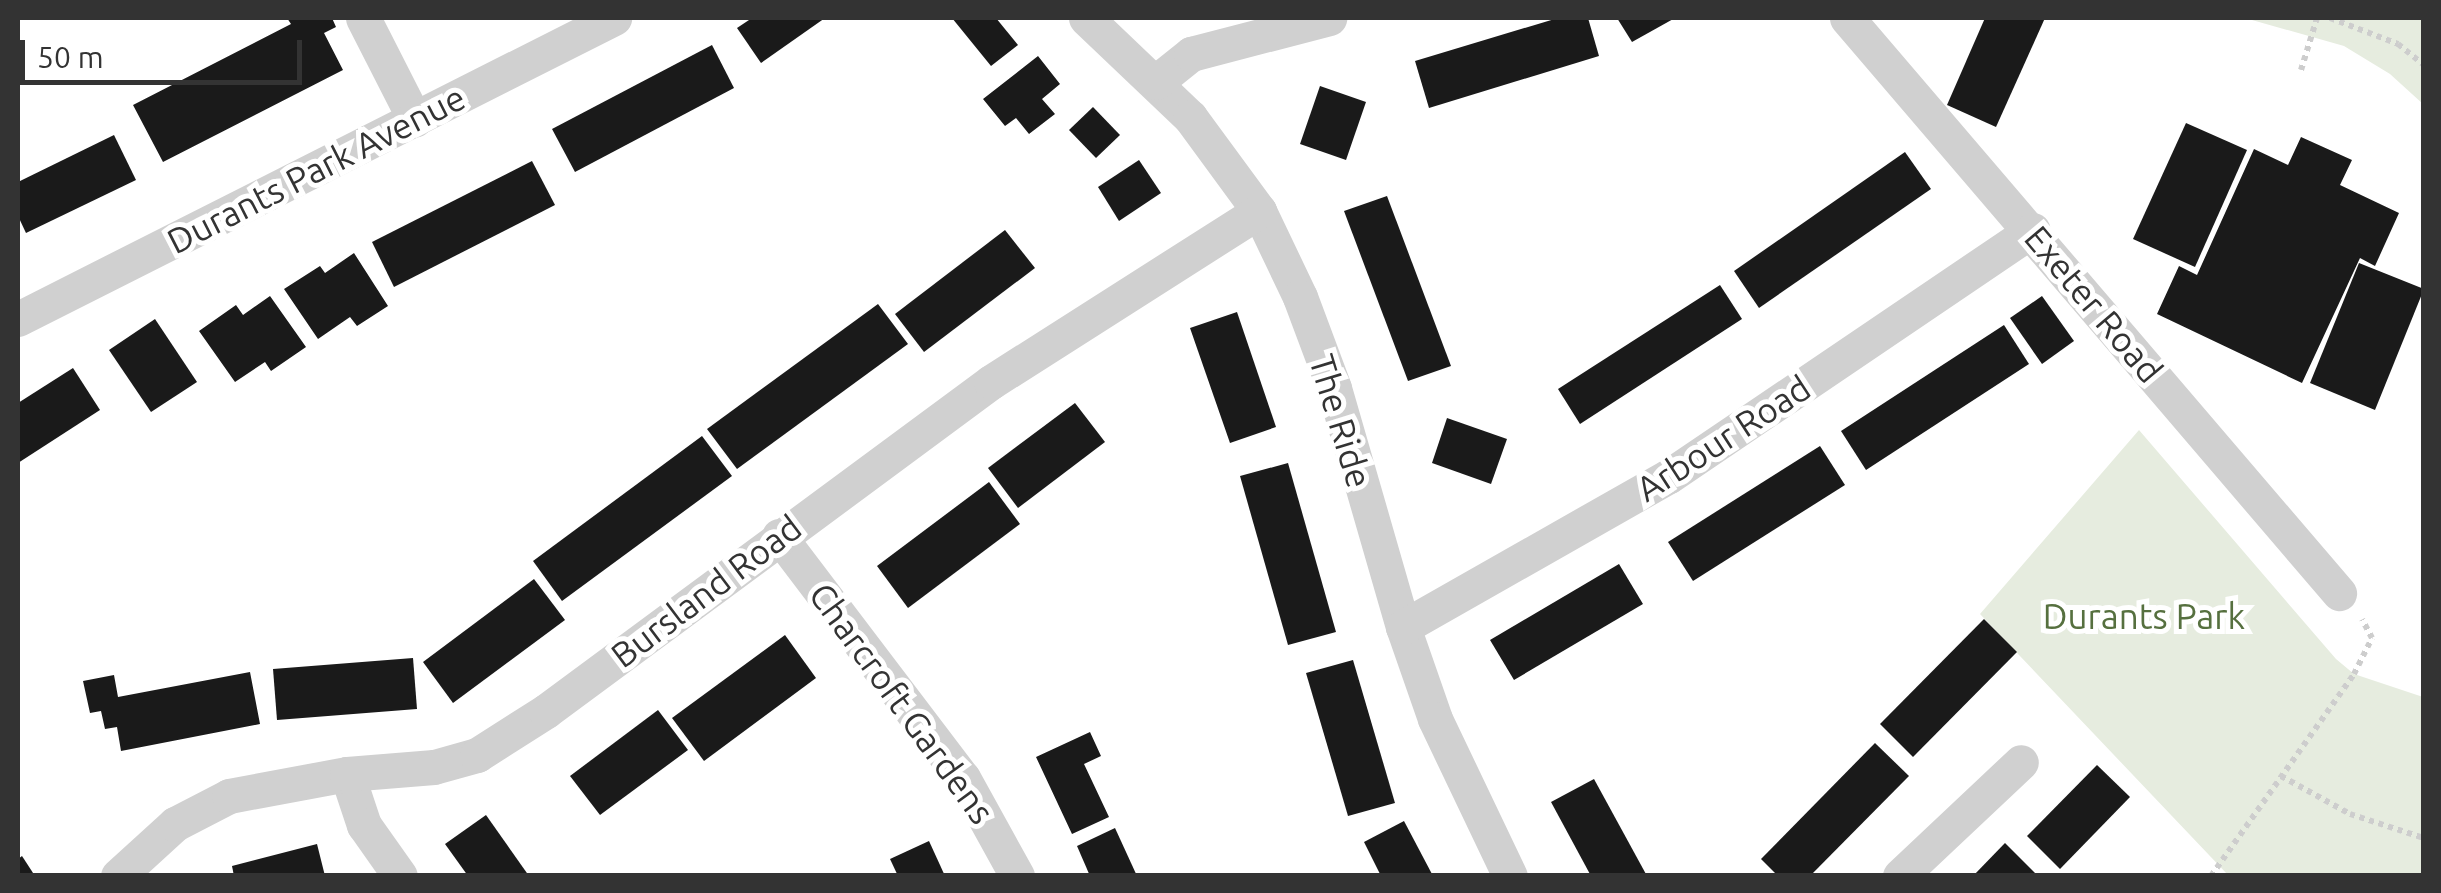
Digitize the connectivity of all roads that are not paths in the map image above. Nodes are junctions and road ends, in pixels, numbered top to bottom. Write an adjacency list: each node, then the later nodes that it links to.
1 (363, 18): 7 (street)
2 (614, 18): 7 (street, Durants Park Avenue)
3 (1086, 18): 6 (street, The Ride)
4 (1329, 18): 6 (street)
5 (1847, 18): 9 (street, Exeter Road)
6 (1156, 82): 8 (street, The Ride)
7 (415, 120): 10 (street, Durants Park Avenue)
8 (1259, 212): 11 (street, Bursland Road); 13 (street, The Ride)
9 (2032, 230): 12 (street, Exeter Road); 13 (street, Arbour Road)
10 (18, 318)
11 (779, 536): 15 (street, Bursland Road); 18 (street, Charcroft Gardens)
12 (2339, 593)
13 (1403, 626): 19 (street, The Ride)
14 (2021, 762): 20 (street)
15 (347, 774): 16 (street, Bursland Road); 17 (street)
16 (118, 876)
17 (400, 876)
18 (1017, 876)
19 (1510, 876)
20 (1900, 876)

